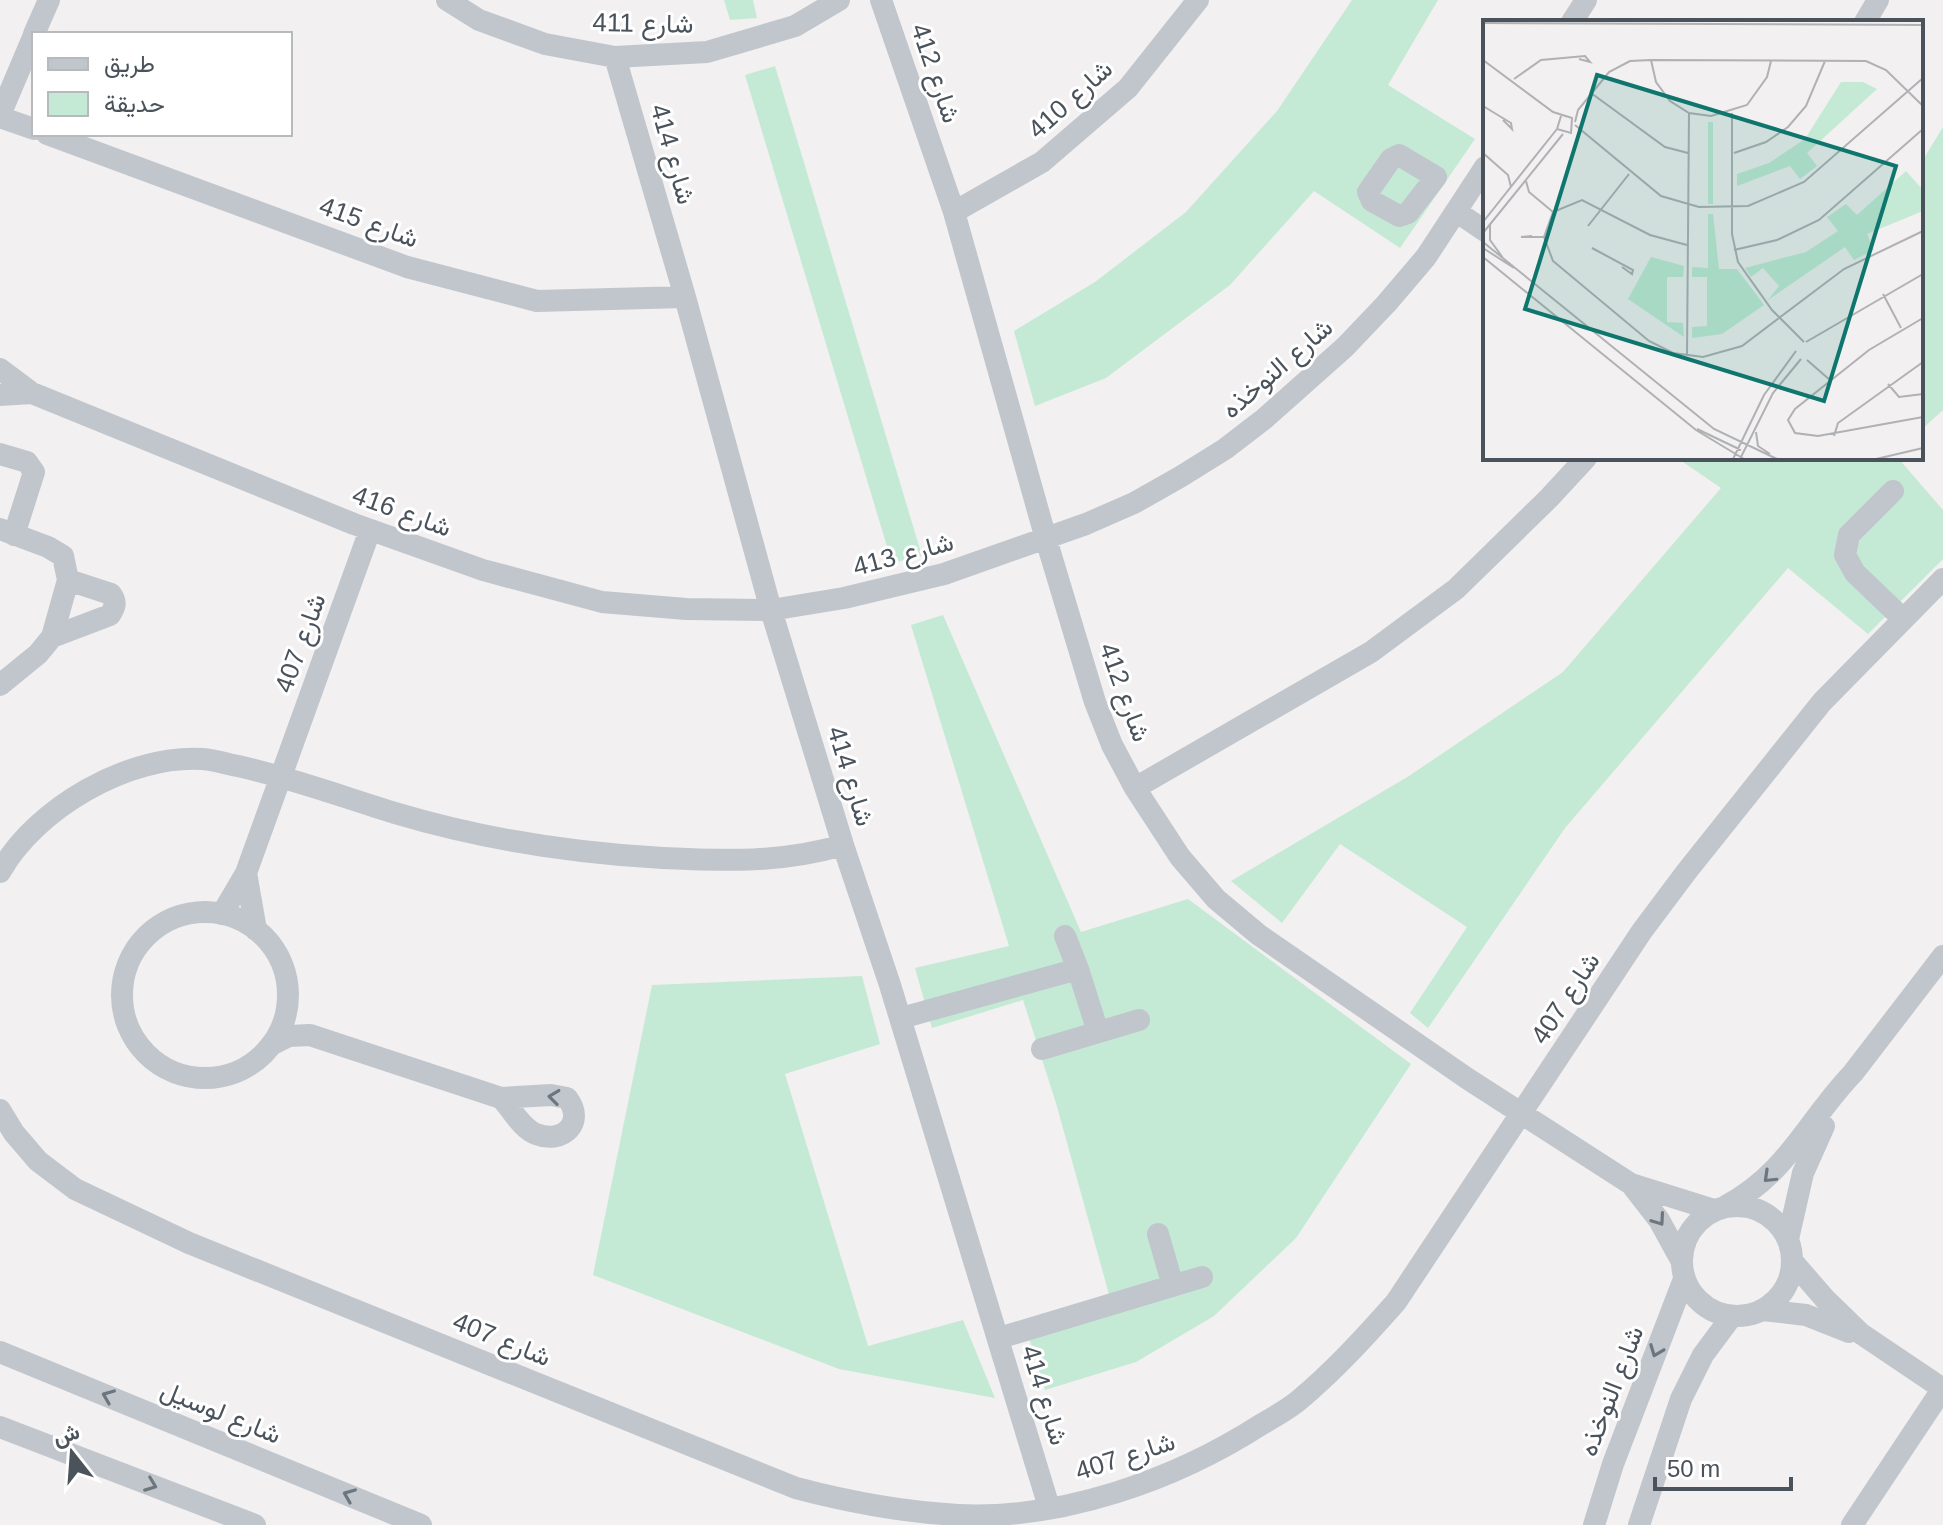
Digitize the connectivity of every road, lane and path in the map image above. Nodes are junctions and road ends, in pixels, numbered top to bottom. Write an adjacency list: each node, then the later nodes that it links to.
1 (49, 0): 10 (street)
2 (447, 0): 12 (street, شارع 411)
3 (839, 0): 12 (street, شارع 411)
4 (881, 0): 19 (street, شارع 412)
5 (1198, 0): 19 (street, شارع 410)
6 (1586, 0): 8 (street)
7 (1878, 0): 9 (street)
8 (1573, 20)
9 (1866, 20)
10 (35, 32)
11 (32, 40): 13 (street)
12 (615, 57): 21 (street, شارع 414)
13 (0, 116): 14 (street)
14 (32, 128)
15 (52, 136): 21 (street, شارع 415)
16 (1483, 170): 18 (street, شارع النوخذه)
17 (1436, 177): 18 (street)
18 (1462, 204): 20 (street); 30 (street, شارع النوخذه)
19 (954, 212): 30 (street, شارع 412)
20 (1483, 229)
21 (685, 297): 33 (street, شارع 414)
22 (0, 369): 23 (street, شارع 416)
23 (32, 393): 24 (street, شارع 416); 28 (street, شارع 416)
24 (0, 395)
25 (0, 454): 29 (street)
26 (1584, 460): 38 (street)
27 (1893, 491): 34 (street)
28 (370, 530): 33 (street, شارع 416); 37 (street, شارع 407)
29 (7, 532): 32 (street)
30 (1046, 539): 33 (street, شارع 413); 38 (street, شارع 412)
31 (1943, 579): 34 (street, شارع 407)
32 (68, 580): 35 (street); 35 (street)
33 (771, 610): 39 (street, شارع 414)
34 (1903, 619): 57 (street, شارع 407)
35 (52, 637): 36 (street)
36 (0, 685)
37 (282, 775): 39 (street); 40 (street); 41 (street, شارع 407)
38 (1135, 788): 57 (street, شارع 412)
39 (843, 845): 48 (street, شارع 414)
40 (0, 872)
41 (246, 873): 42 (street, شارع 407); 43 (street)
42 (222, 914): 43 (street); 52 (street)
43 (256, 930): 47 (street)
44 (1065, 936): 46 (street)
45 (1943, 956): 54 (street)
46 (1078, 969): 48 (street); 50 (street)
47 (288, 994): 51 (street); 52 (street)
48 (901, 1018): 68 (street, شارع 414)
49 (1139, 1020): 50 (street)
50 (1098, 1032): 53 (street)
51 (310, 1035): 52 (street); 55 (street)
52 (271, 1045)
53 (1042, 1049)
54 (1853, 1073): 59 (street, one-way to 59); 61 (street)
55 (501, 1098)
56 (0, 1110): 73 (street, شارع 407)
57 (1523, 1114): 58 (street, شارع 412); 73 (street, شارع 407)
58 (1631, 1184): 59 (street, شارع 412); 63 (street, شارع 412, one-way to 63)
59 (1720, 1208): 61 (street); 63 (street)
60 (1158, 1234): 65 (street)
61 (1788, 1239): 62 (street)
62 (1793, 1262): 66 (street); 69 (street)
63 (1683, 1269): 67 (street); 76 (street, شارع النوخذه, one-way to 76)
64 (1202, 1277): 65 (street)
65 (1173, 1286): 68 (street)
66 (1763, 1310): 67 (street); 69 (street)
67 (1732, 1316): 77 (street)
68 (999, 1338): 73 (street, شارع 414)
69 (1882, 1350): 71 (street)
70 (0, 1352): 75 (street, شارع لوسيل, one-way to 70)
71 (1943, 1389): 78 (street)
72 (0, 1427): 74 (street, one-way to 74)
73 (1049, 1507)
74 (255, 1525)
75 (421, 1525)
76 (1594, 1525)
77 (1639, 1525)
78 (1852, 1525)

